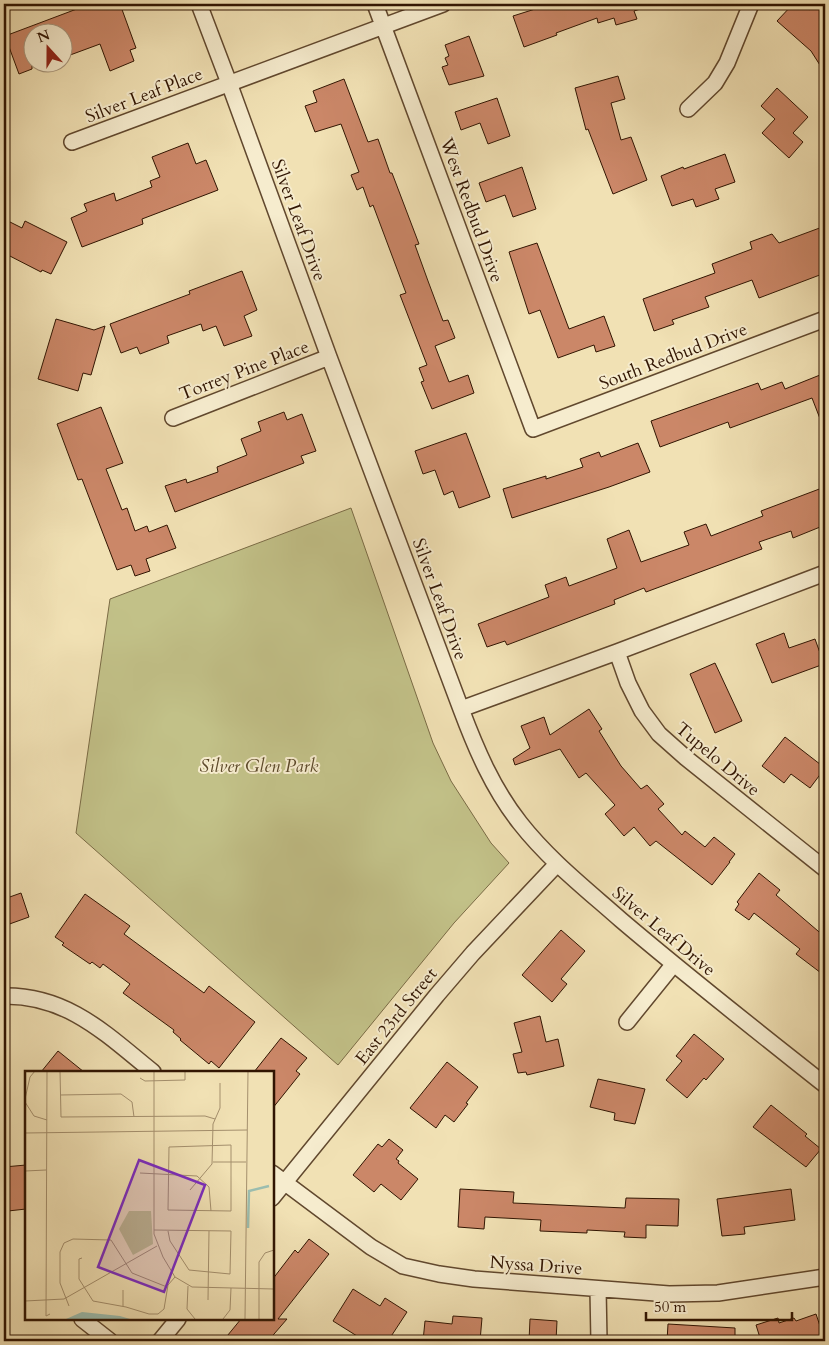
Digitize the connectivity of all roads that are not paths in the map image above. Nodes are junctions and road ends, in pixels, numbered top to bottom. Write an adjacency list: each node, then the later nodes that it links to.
1 (199, 4): 6 (street, Silver Leaf Drive)
2 (376, 4): 5 (street, West Redbud Drive)
3 (443, 4): 5 (street, Silver Leaf Place)
4 (751, 4): 7 (street)
5 (383, 25): 6 (street, Silver Leaf Place); 12 (street, West Redbud Drive)
6 (230, 83): 8 (street, Silver Leaf Place); 10 (street, Silver Leaf Drive)
7 (688, 109)
8 (72, 142)
9 (825, 319): 12 (street, South Redbud Drive)
10 (329, 358): 11 (street, Torrey Pine Place); 15 (street, Silver Leaf Drive)
11 (173, 418)
12 (533, 428)
13 (825, 574): 14 (street)
14 (617, 652): 15 (street); 17 (street, Tupelo Drive)
15 (461, 709): 16 (street, Silver Leaf Drive)
16 (557, 864): 18 (street, Silver Leaf Drive); 23 (street, East 23rd Street)
17 (825, 869)
18 (673, 965): 20 (street); 22 (street, Silver Leaf Drive)
19 (4, 996): 21 (street)
20 (626, 1022)
21 (152, 1071)
22 (825, 1085)
23 (278, 1178): 24 (street, East 23rd Street); 26 (street, Nyssa Drive)
24 (274, 1191)
25 (825, 1278): 26 (street, Nyssa Drive)
26 (598, 1288): 31 (street)
27 (83, 1320): 29 (street)
28 (177, 1320): 30 (street)
29 (110, 1341)
30 (160, 1341)
31 (598, 1341)

